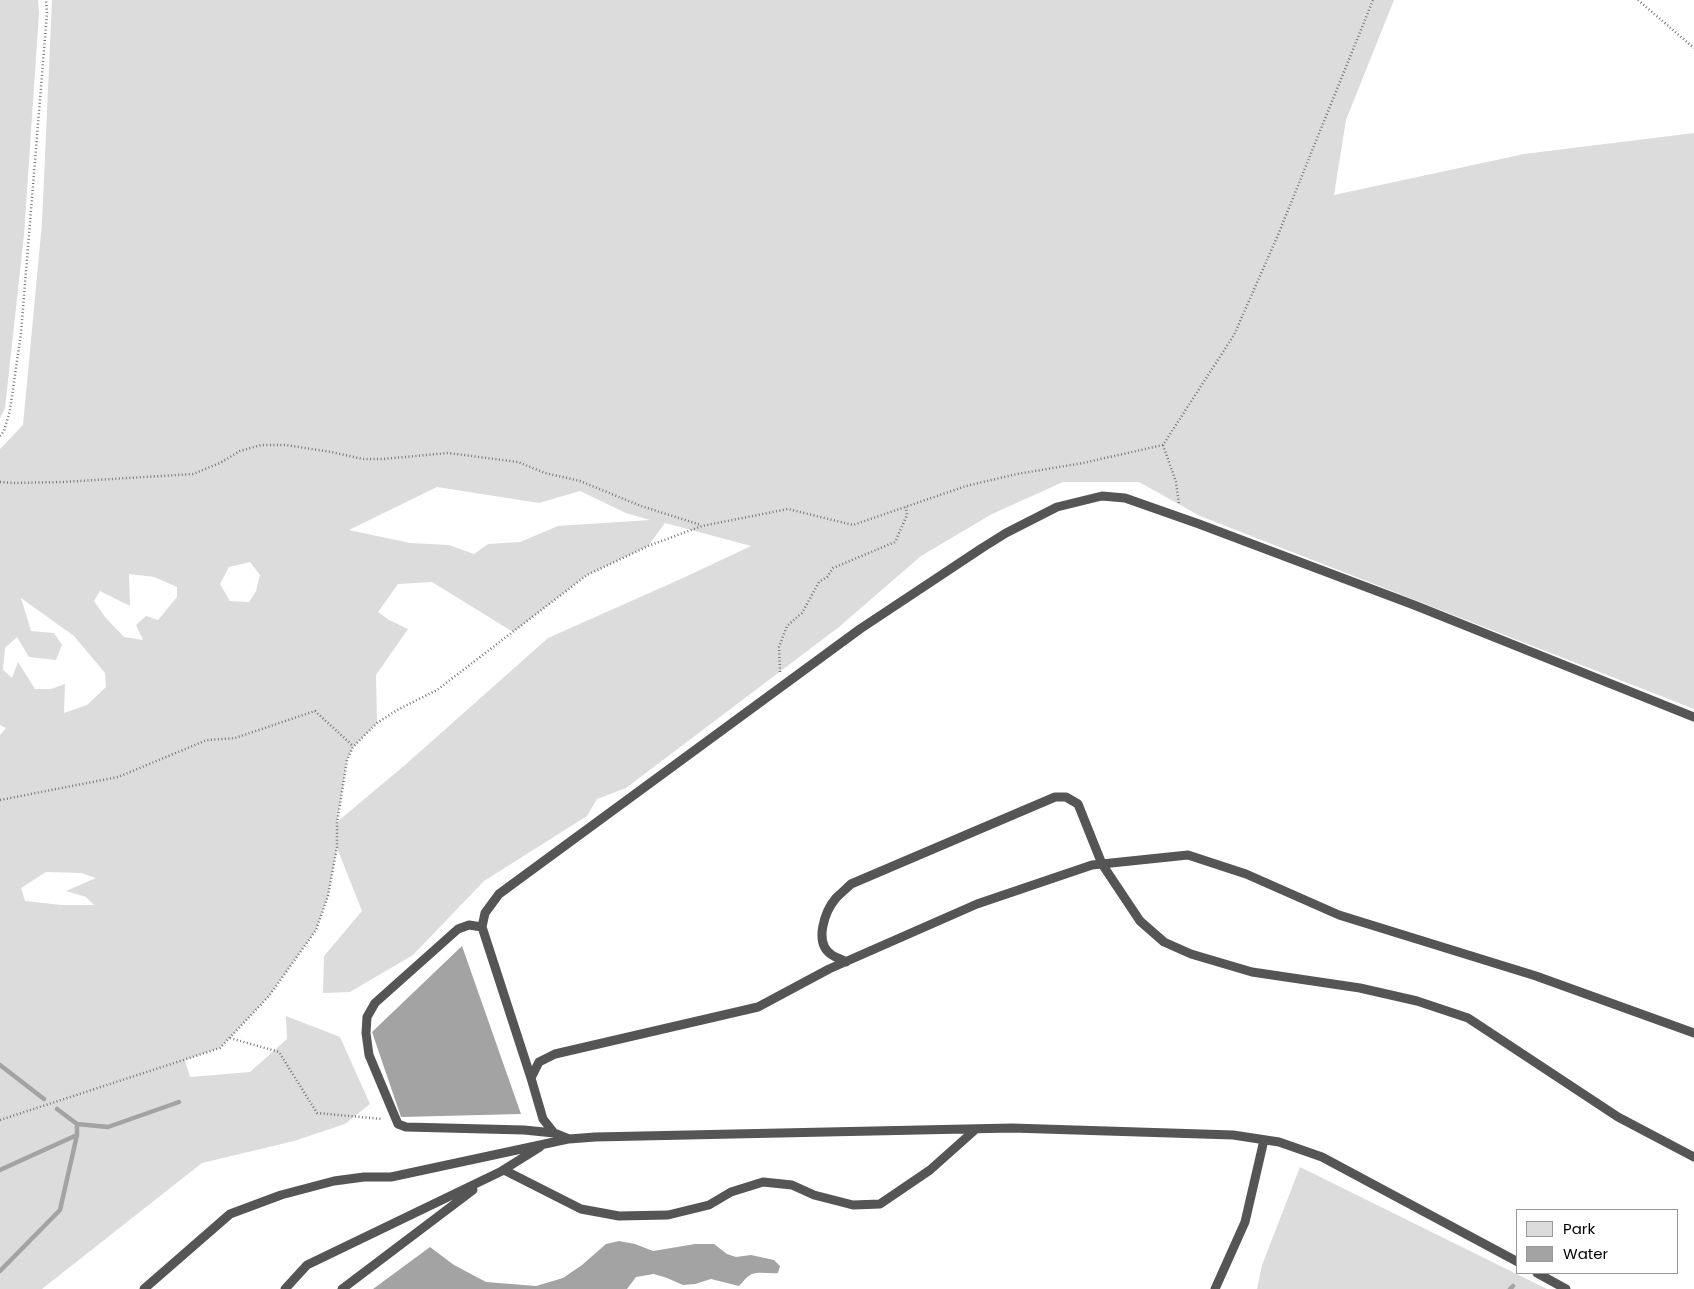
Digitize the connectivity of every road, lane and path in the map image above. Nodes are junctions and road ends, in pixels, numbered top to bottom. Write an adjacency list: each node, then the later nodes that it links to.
1 (46, 0): 5 (path)
2 (1373, 0): 6 (path)
3 (1638, 0): 4 (path)
4 (1694, 48)
5 (0, 436)
6 (1164, 445): 8 (path); 9 (path)
7 (0, 482): 10 (path)
8 (906, 507): 10 (path); 11 (path)
9 (1180, 518): 11 (lane); 12 (lane)
10 (702, 526): 13 (path)
11 (781, 687): 16 (lane)
12 (1694, 716)
13 (353, 747): 14 (path); 19 (path)
14 (0, 800)
15 (1102, 864): 17 (lane); 17 (lane); 18 (lane); 28 (lane)
16 (482, 927): 20 (lane); 22 (lane)
17 (846, 962): 20 (lane)
18 (1694, 1033)
19 (230, 1038): 21 (path); 22 (path)
20 (531, 1078): 24 (lane)
21 (0, 1120)
22 (395, 1120): 24 (lane)
23 (976, 1129): 25 (lane); 26 (lane); 29 (lane)
24 (554, 1133): 25 (lane)
25 (569, 1139): 27 (lane)
26 (1264, 1140): 30 (lane); 35 (lane)
27 (544, 1144): 29 (lane); 32 (lane)
28 (1694, 1157)
29 (504, 1170): 33 (lane); 34 (lane)
30 (1516, 1261)
31 (1539, 1274): 36 (lane)
32 (144, 1289)
33 (285, 1289)
34 (342, 1289)
35 (1215, 1289)
36 (1566, 1289)

